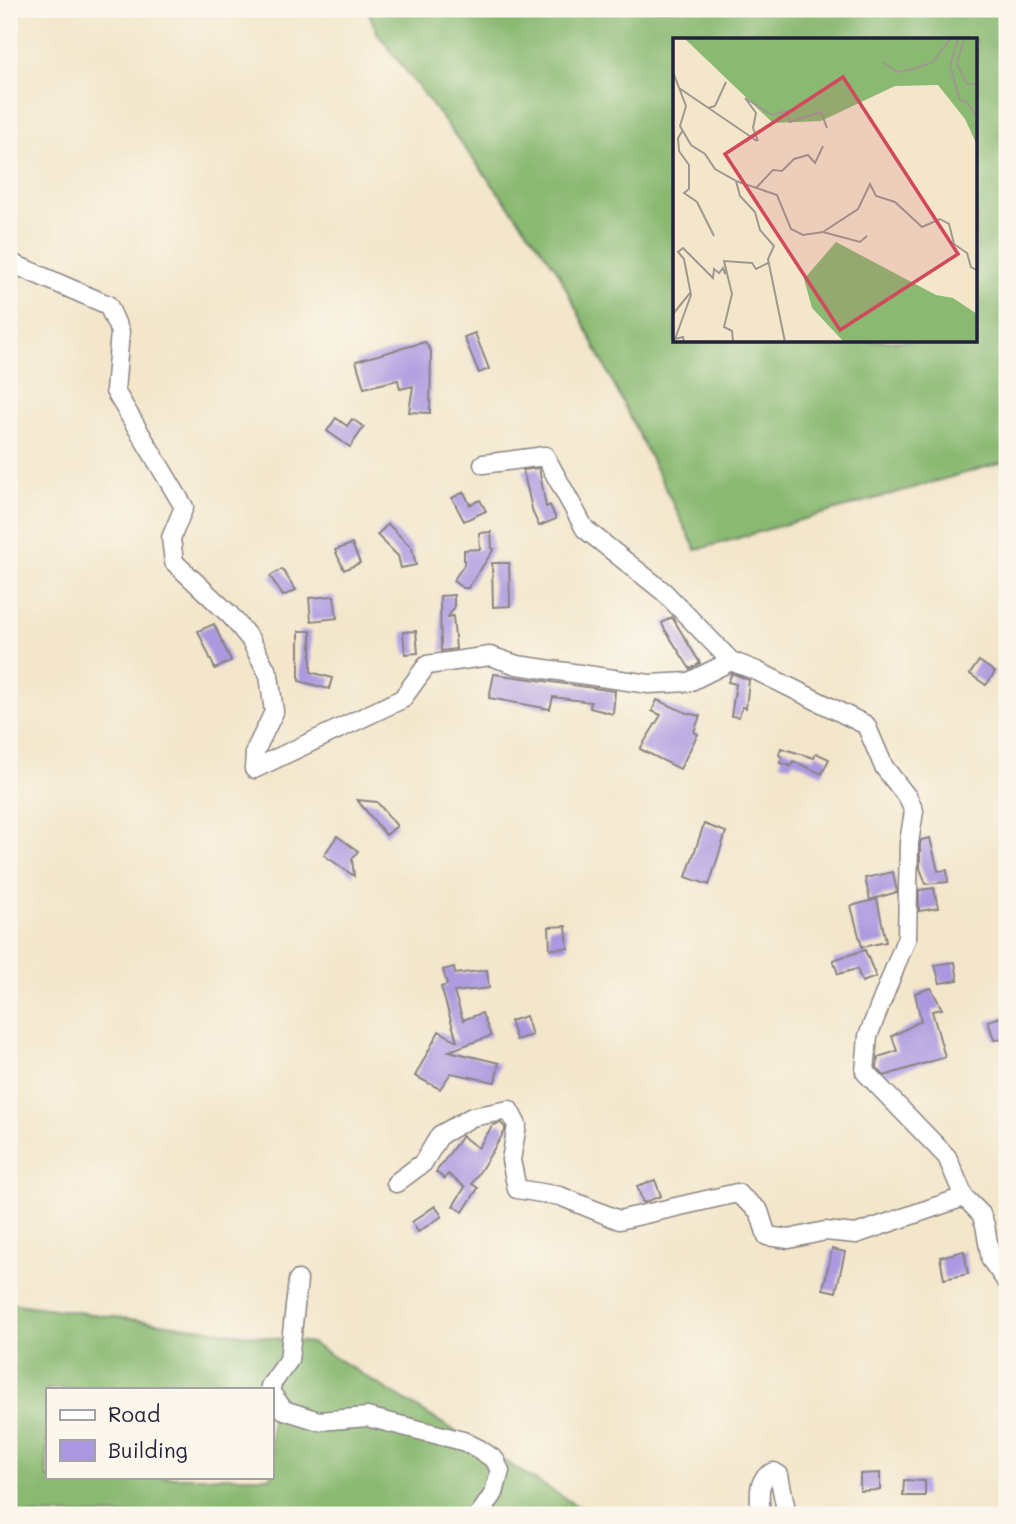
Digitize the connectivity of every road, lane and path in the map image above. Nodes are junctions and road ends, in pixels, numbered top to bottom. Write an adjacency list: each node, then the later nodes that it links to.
1 (9, 262): 3 (street)
2 (483, 464): 3 (street)
3 (732, 661): 5 (street)
4 (396, 1182): 5 (street)
5 (964, 1197): 7 (street)
6 (298, 1280): 8 (street)
7 (1007, 1282)
8 (271, 1388)
9 (273, 1394): 10 (street)
10 (479, 1515)
11 (761, 1515): 12 (street)
12 (788, 1515)

